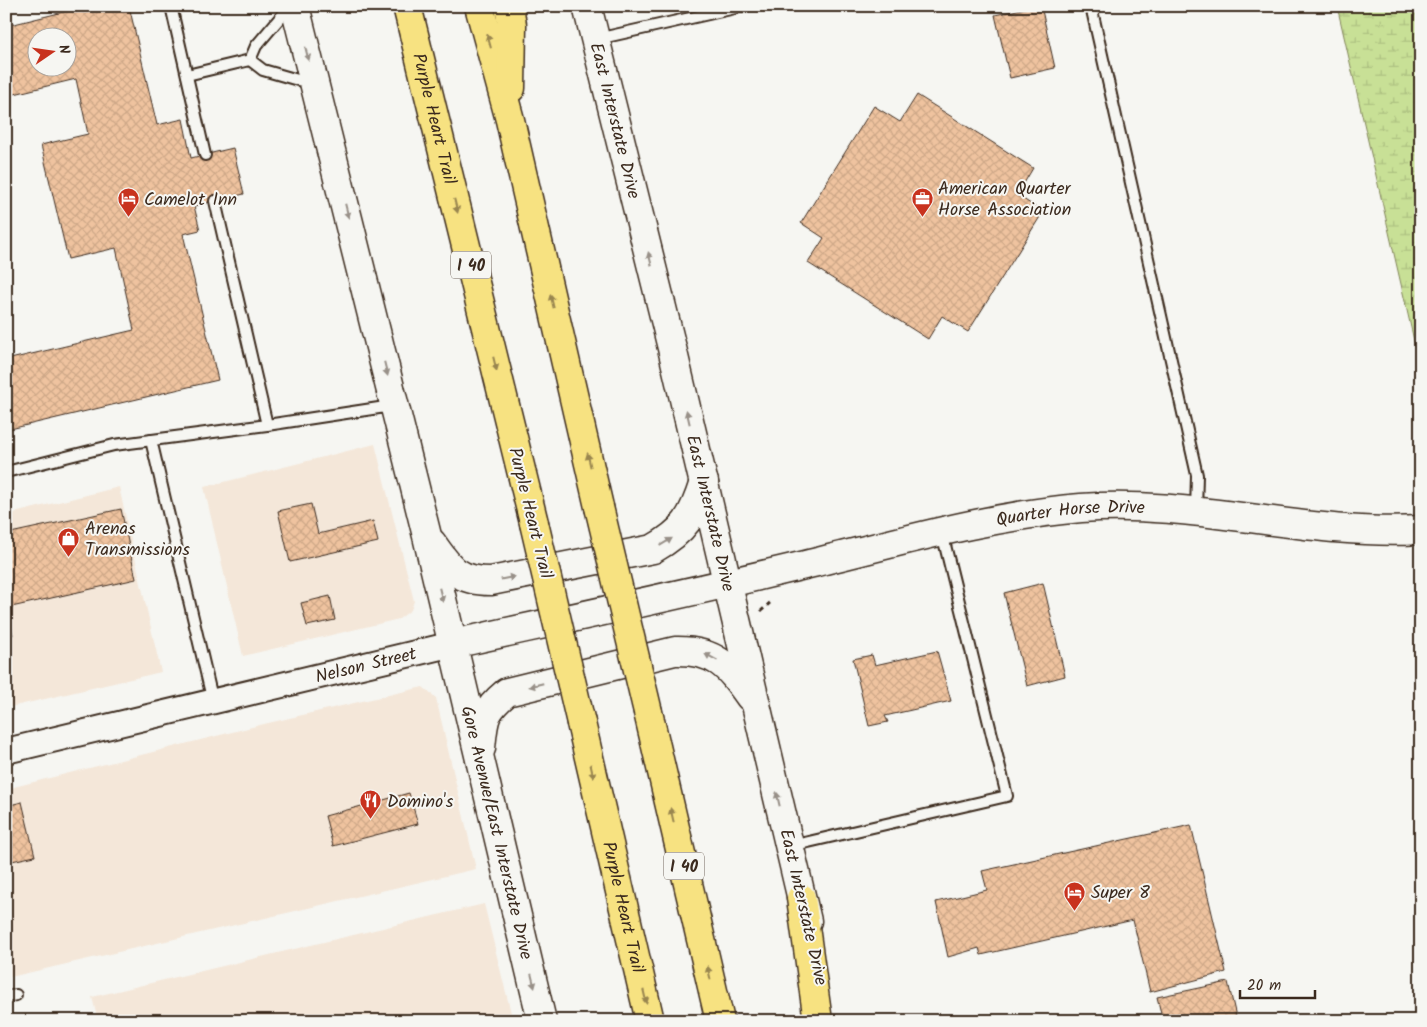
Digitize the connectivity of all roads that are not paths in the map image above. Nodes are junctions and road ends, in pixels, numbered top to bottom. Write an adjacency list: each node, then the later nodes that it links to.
1 (171, 6): 12 (lane)
2 (290, 6): 11 (lane)
3 (295, 6): 13 (main road, one-way to 13)
4 (407, 6): 35 (highway, Purple Heart Trail / I 40, one-way to 35, bridge)
5 (479, 6): 14 (highway, I 40, one-way to 5)
6 (509, 6): 14 (highway)
7 (587, 6): 10 (main road, East Interstate Drive)
8 (744, 6): 10 (lane)
9 (1091, 6): 22 (lane)
10 (596, 39): 21 (main road, East Interstate Drive, one-way to 10)
11 (250, 60): 12 (lane); 13 (lane)
12 (186, 75): 15 (lane)
13 (315, 85): 17 (main road, one-way to 17)
14 (510, 120): 36 (highway, I 40, one-way to 14, bridge)
15 (205, 155)
16 (215, 201): 18 (lane)
17 (395, 405): 18 (lane); 25 (main road)
18 (267, 425): 19 (lane)
19 (151, 440): 20 (lane); 28 (lane)
20 (6, 472)
21 (704, 482): 25 (main road, one-way to 21); 26 (main road, East Interstate Drive)
22 (1196, 512): 23 (main road, Quarter Horse Drive); 24 (main road, Quarter Horse Drive)
23 (1421, 530)
24 (942, 532): 26 (main road, Quarter Horse Drive); 32 (lane)
25 (427, 536): 27 (main road, one-way to 27)
26 (727, 584): 27 (main road, Nelson Street); 29 (main road, East Interstate Drive)
27 (453, 644): 28 (street, Nelson Street); 31 (main road, Gore Avenue/East Interstate Drive)
28 (213, 702): 30 (street, Nelson Street)
29 (756, 704): 31 (main road, one-way to 31); 32 (main road, East Interstate Drive, one-way to 29)
30 (6, 751)
31 (480, 759): 34 (main road, Gore Avenue/East Interstate Drive, one-way to 34)
32 (790, 846): 33 (main road, East Interstate Drive)
33 (802, 898): 37 (highway); 38 (main road, East Interstate Drive)
34 (542, 1021)
35 (650, 1021)
36 (720, 1021)
37 (818, 1021)
38 (831, 1021)

